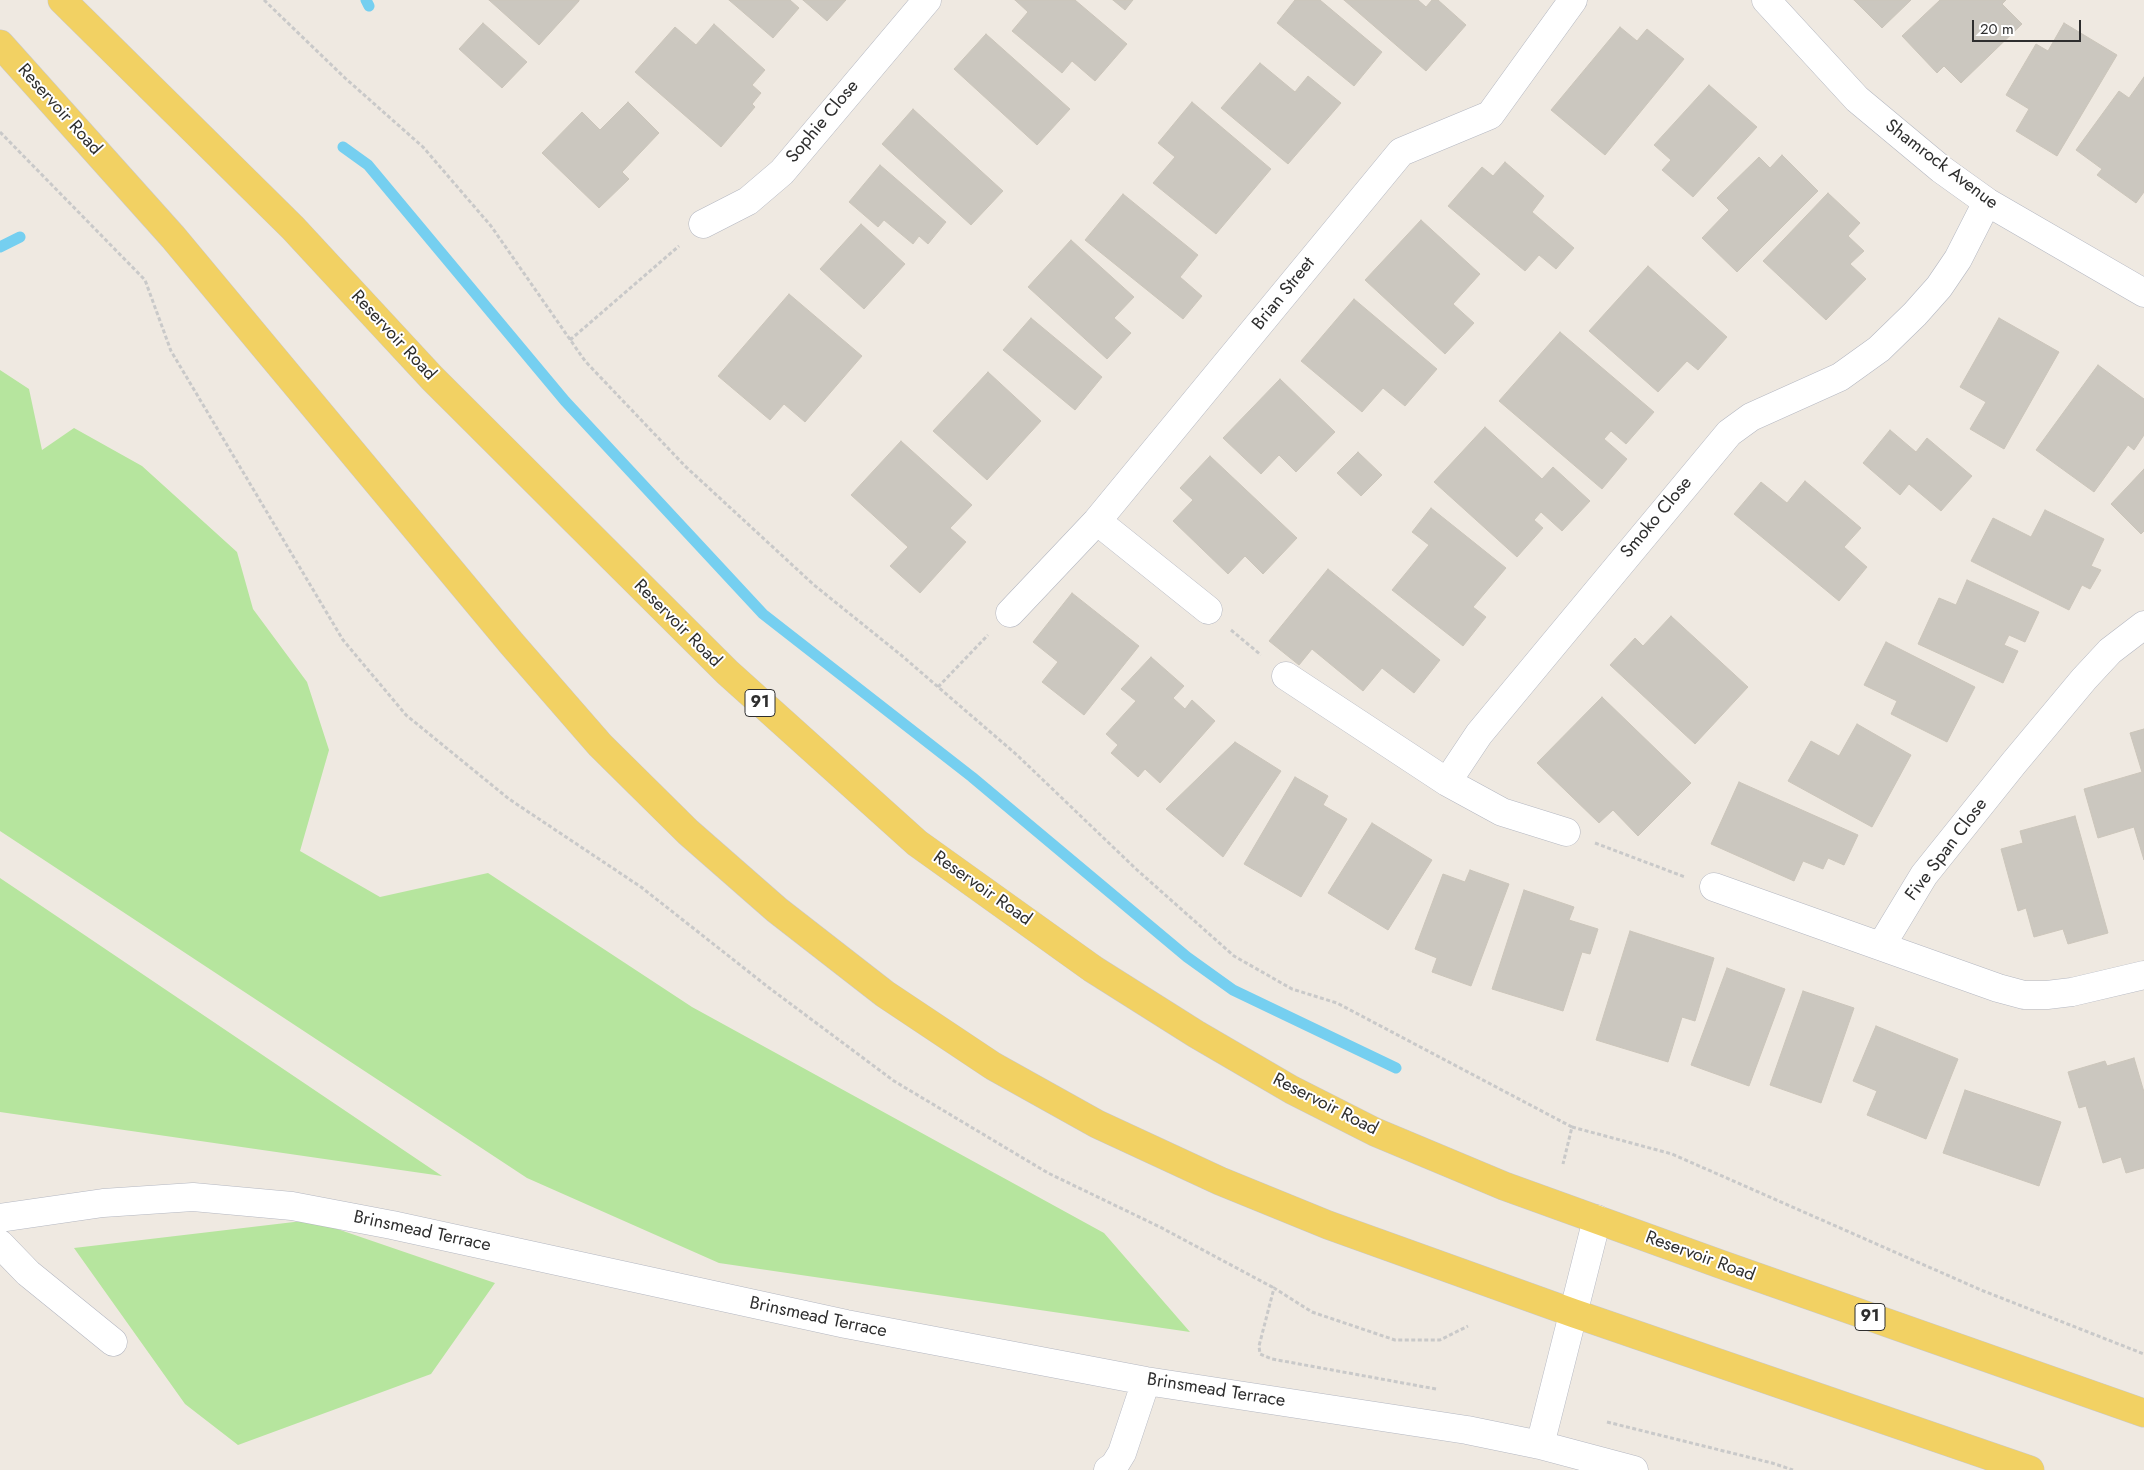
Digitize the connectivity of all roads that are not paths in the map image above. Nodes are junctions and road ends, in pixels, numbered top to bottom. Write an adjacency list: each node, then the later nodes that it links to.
1 (62, 0): 20 (main road, Reservoir Road / 91)
2 (927, 0): 7 (street, Sophie Close)
3 (1573, 0): 9 (street, Brian Street)
4 (1766, 0): 6 (street, Shamrock Avenue)
5 (0, 44): 22 (main road, Reservoir Road)
6 (1987, 202): 8 (street, Shamrock Avenue); 14 (street, Smoko Close)
7 (703, 224)
8 (2144, 293)
9 (1097, 522): 10 (street); 11 (street, Brian Street)
10 (1208, 610)
11 (1010, 613)
12 (2144, 625): 17 (street, Five Span Close)
13 (1286, 676): 14 (street)
14 (1447, 782): 15 (street)
15 (1566, 832)
16 (1714, 887): 17 (street)
17 (1881, 946): 18 (street)
18 (2144, 975)
19 (0, 1218): 24 (street, Brinsmead Terrace)
20 (1597, 1219): 22 (street); 25 (main road, Reservoir Road / 91)
21 (0, 1244): 23 (street)
22 (1573, 1313): 26 (street); 29 (main road, Reservoir Road)
23 (113, 1342)
24 (1146, 1381): 26 (street, Brinsmead Terrace); 27 (street)
25 (2144, 1413)
26 (1540, 1445): 28 (street, Brinsmead Terrace)
27 (1108, 1470)
28 (1634, 1470)
29 (2030, 1470)

